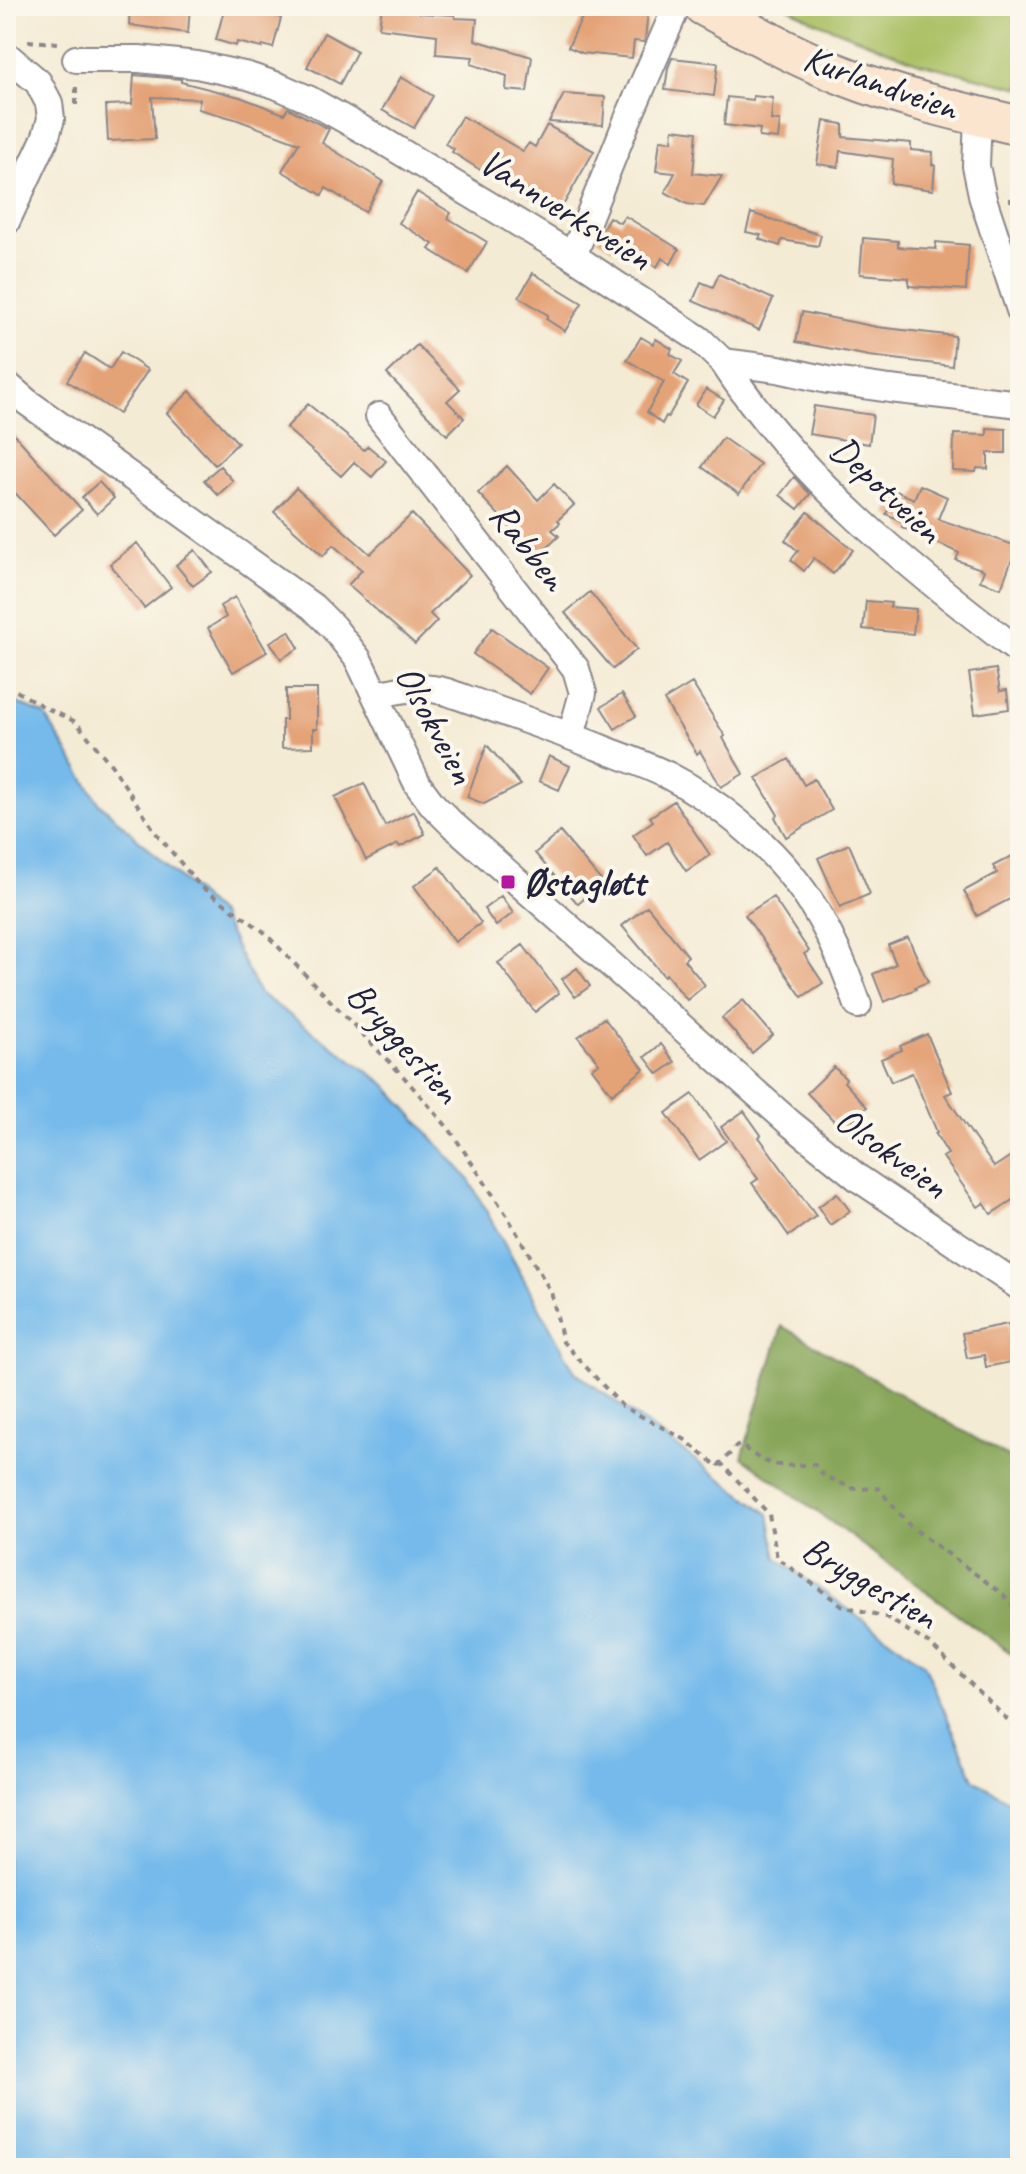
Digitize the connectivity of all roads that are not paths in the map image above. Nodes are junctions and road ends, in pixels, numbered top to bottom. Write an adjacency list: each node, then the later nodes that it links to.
1 (677, 6): 8 (street)
2 (703, 6): 5 (main road, Kurlandveien)
3 (6, 55): 7 (street)
4 (80, 59): 8 (street, Vannverksveien)
5 (978, 116): 6 (main road, Kurlandveien); 9 (street)
6 (1020, 126)
7 (6, 222)
8 (573, 256): 10 (street, Vannverksveien)
9 (1020, 310)
10 (723, 362): 12 (street); 14 (street, Depotveien)
11 (6, 384): 15 (street, Olsokveien)
12 (1020, 404)
13 (379, 416): 16 (street, Rabben)
14 (1020, 652)
15 (376, 695): 16 (street); 18 (street, Olsokveien)
16 (571, 736): 17 (street)
17 (858, 1005)
18 (1020, 1287)

